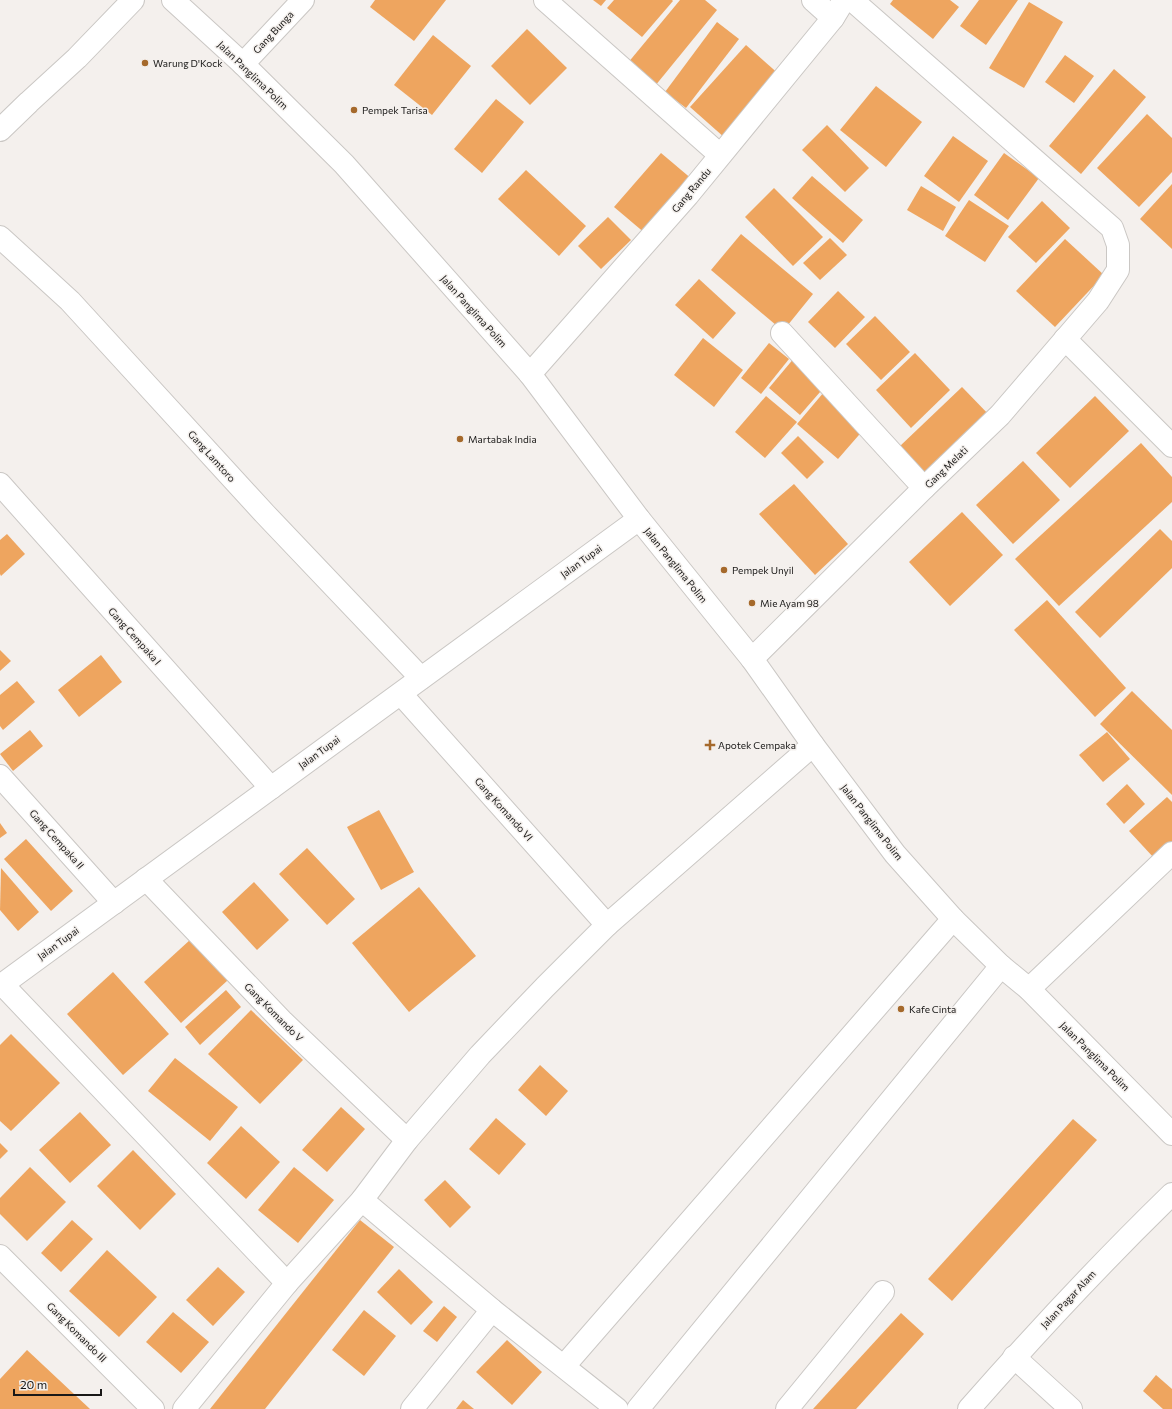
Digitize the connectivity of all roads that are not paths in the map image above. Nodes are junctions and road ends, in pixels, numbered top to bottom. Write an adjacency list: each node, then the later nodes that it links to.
1 (132, 0): 9 (street)
2 (173, 0): 8 (street, Jalan Panglima Polim)
3 (303, 0): 8 (street, Gang Bunga)
4 (545, 0): 10 (street)
5 (813, 0): 7 (street)
6 (852, 0): 13 (street, Gang Melati)
7 (838, 9): 10 (street, Gang Randu)
8 (243, 64): 14 (street, Jalan Panglima Polim)
9 (0, 130)
10 (720, 155): 14 (street, Gang Randu)
11 (0, 237): 20 (street, Gang Lamtoro)
12 (782, 332): 17 (street)
13 (1065, 339): 15 (street); 17 (street, Gang Melati)
14 (530, 374): 18 (street, Jalan Panglima Polim)
15 (1172, 446)
16 (0, 484): 24 (street, Gang Cempaka I)
17 (924, 488): 19 (street, Gang Melati)
18 (639, 519): 19 (street, Jalan Panglima Polim); 20 (street, Jalan Tupai)
19 (752, 660): 22 (street, Jalan Panglima Polim)
20 (421, 678): 21 (street, Jalan Tupai)
21 (400, 694): 24 (street, Jalan Tupai); 29 (street, Gang Komando VI)
22 (813, 745): 28 (street, Jalan Panglima Polim); 29 (street)
23 (0, 776): 27 (street, Gang Cempaka II)
24 (271, 788): 26 (street, Jalan Tupai)
25 (1172, 853): 32 (street)
26 (146, 879): 27 (street, Jalan Tupai); 34 (street, Gang Komando V)
27 (114, 903): 31 (street, Jalan Tupai)
28 (953, 919): 30 (street, Jalan Panglima Polim); 42 (street)
29 (607, 925): 34 (street)
30 (1001, 966): 32 (street, Jalan Panglima Polim); 47 (street)
31 (1, 985): 38 (street)
32 (1029, 989): 33 (street, Jalan Panglima Polim)
33 (1172, 1134)
34 (407, 1140): 36 (street)
35 (1172, 1194): 41 (street, Jalan Pagar Alam)
36 (362, 1200): 38 (street); 40 (street)
37 (0, 1256): 43 (street, Gang Komando III)
38 (287, 1283): 44 (street)
39 (883, 1292): 48 (street)
40 (492, 1310): 42 (street); 45 (street)
41 (1014, 1357): 49 (street, Jalan Pagar Alam); 50 (street)
42 (564, 1366): 46 (street)
43 (153, 1409)
44 (184, 1409)
45 (412, 1409)
46 (617, 1409)
47 (638, 1409)
48 (787, 1409)
49 (969, 1409)
50 (1071, 1409)

